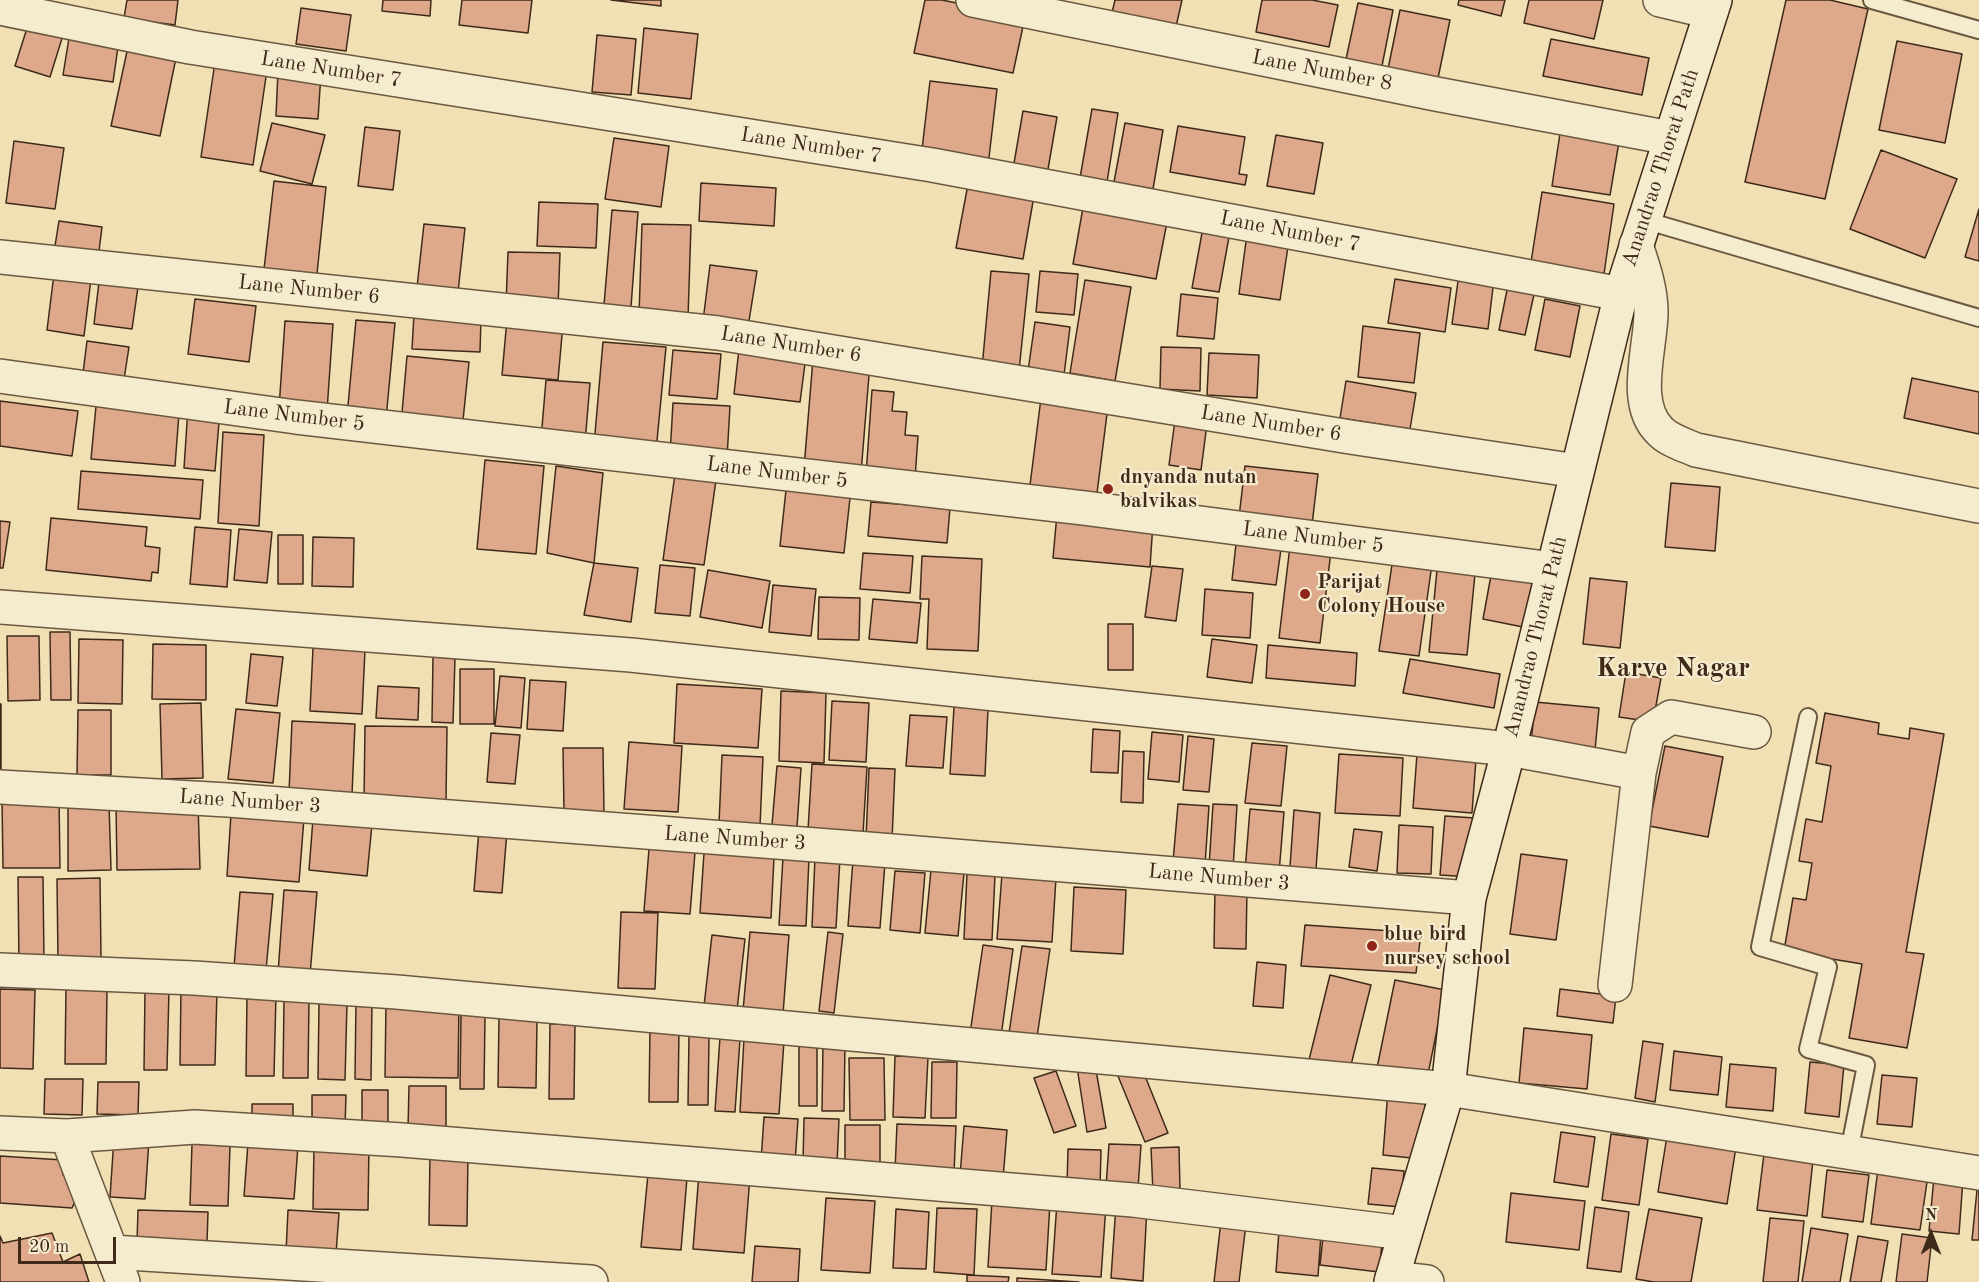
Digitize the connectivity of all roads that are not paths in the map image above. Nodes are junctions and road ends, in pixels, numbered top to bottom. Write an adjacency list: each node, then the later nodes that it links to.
1 (973, 0): 7 (street, Lane Number 8)
2 (1660, 0): 4 (street)
3 (1872, 0): 6 (lane)
4 (1713, 6): 7 (street, Anandrao Thorat Path)
5 (0, 8): 10 (street, Lane Number 7)
6 (1979, 30)
7 (1670, 138): 8 (street, Anandrao Thorat Path)
8 (1640, 233): 10 (street, Anandrao Thorat Path); 11 (lane); 14 (street)
9 (0, 257): 13 (street, Lane Number 6)
10 (1621, 294): 13 (street, Anandrao Thorat Path)
11 (1979, 318)
12 (0, 376): 15 (street, Lane Number 5)
13 (1577, 471): 15 (street, Anandrao Thorat Path)
14 (1979, 506)
15 (1553, 569): 19 (street, Anandrao Thorat Path)
16 (0, 607): 19 (street)
17 (1808, 717): 28 (lane)
18 (1754, 732): 20 (street)
19 (1509, 749): 20 (street); 22 (street, Anandrao Thorat Path)
20 (1639, 773): 24 (street)
21 (0, 787): 22 (street, Lane Number 3)
22 (1469, 898): 25 (street, Anandrao Thorat Path)
23 (0, 970): 25 (street)
24 (1615, 985)
25 (1448, 1089): 28 (street); 30 (street, Anandrao Thorat Path)
26 (0, 1133): 27 (street)
27 (67, 1136): 30 (street); 31 (street)
28 (1850, 1152): 29 (street)
29 (1979, 1173)
30 (1405, 1233): 32 (street, Anandrao Thorat Path)
31 (112, 1252): 33 (street); 34 (street)
32 (1392, 1280): 35 (street)
33 (123, 1282)
34 (591, 1282)
35 (1427, 1282)

